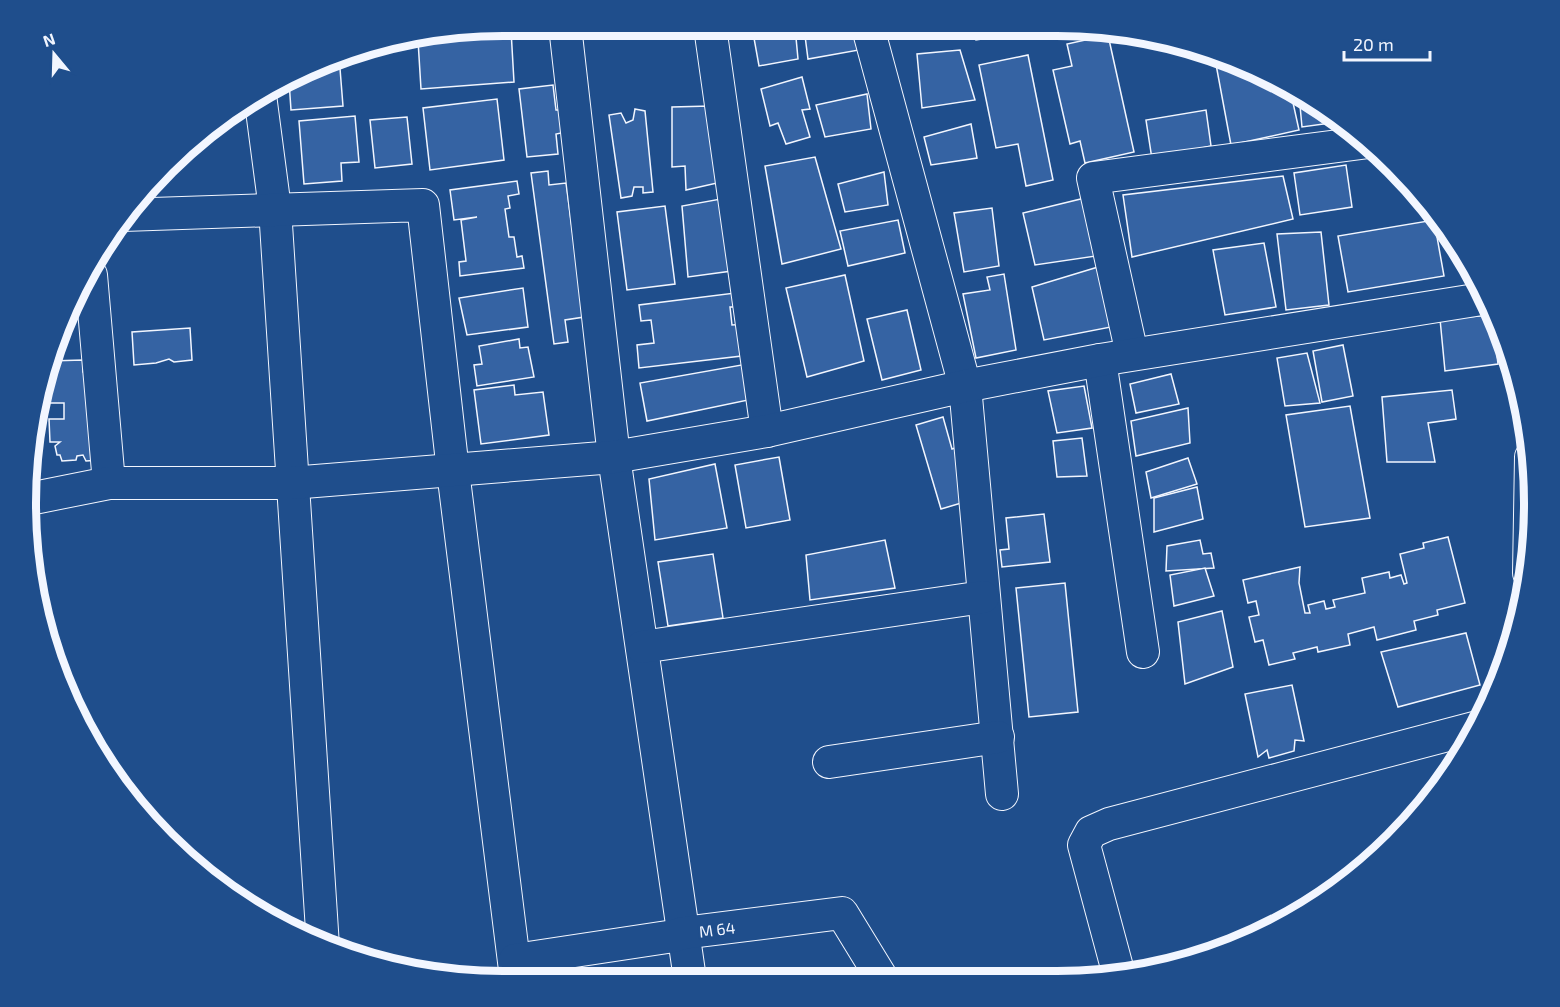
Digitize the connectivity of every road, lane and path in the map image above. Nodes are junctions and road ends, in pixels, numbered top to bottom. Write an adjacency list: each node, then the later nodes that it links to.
1 (566, 36): 14 (street)
2 (711, 36): 13 (street)
3 (870, 36): 12 (street)
4 (261, 104): 6 (street)
5 (1355, 144): 10 (street)
6 (275, 209): 7 (street); 15 (street); 17 (street)
7 (137, 214)
8 (92, 283): 16 (street)
9 (1477, 300): 10 (street)
10 (1132, 354): 11 (street)
11 (1100, 360): 12 (street); 21 (street)
12 (965, 386): 13 (street); 19 (street)
13 (767, 431): 14 (street)
14 (614, 457): 15 (street); 20 (street)
15 (453, 471): 17 (street); 29 (street)
16 (109, 483): 17 (street); 18 (street)
17 (291, 483): 27 (street)
18 (36, 498)
19 (983, 597): 20 (street); 23 (street)
20 (642, 647): 26 (street)
21 (1143, 652)
22 (1465, 731): 28 (street)
23 (998, 737): 24 (street); 25 (street)
24 (829, 762)
25 (1002, 794)
26 (683, 933): 29 (street, M 64); 30 (street); 31 (street, M 64)
27 (322, 934)
28 (1117, 967)
29 (516, 969)
30 (689, 971)
31 (877, 971)

